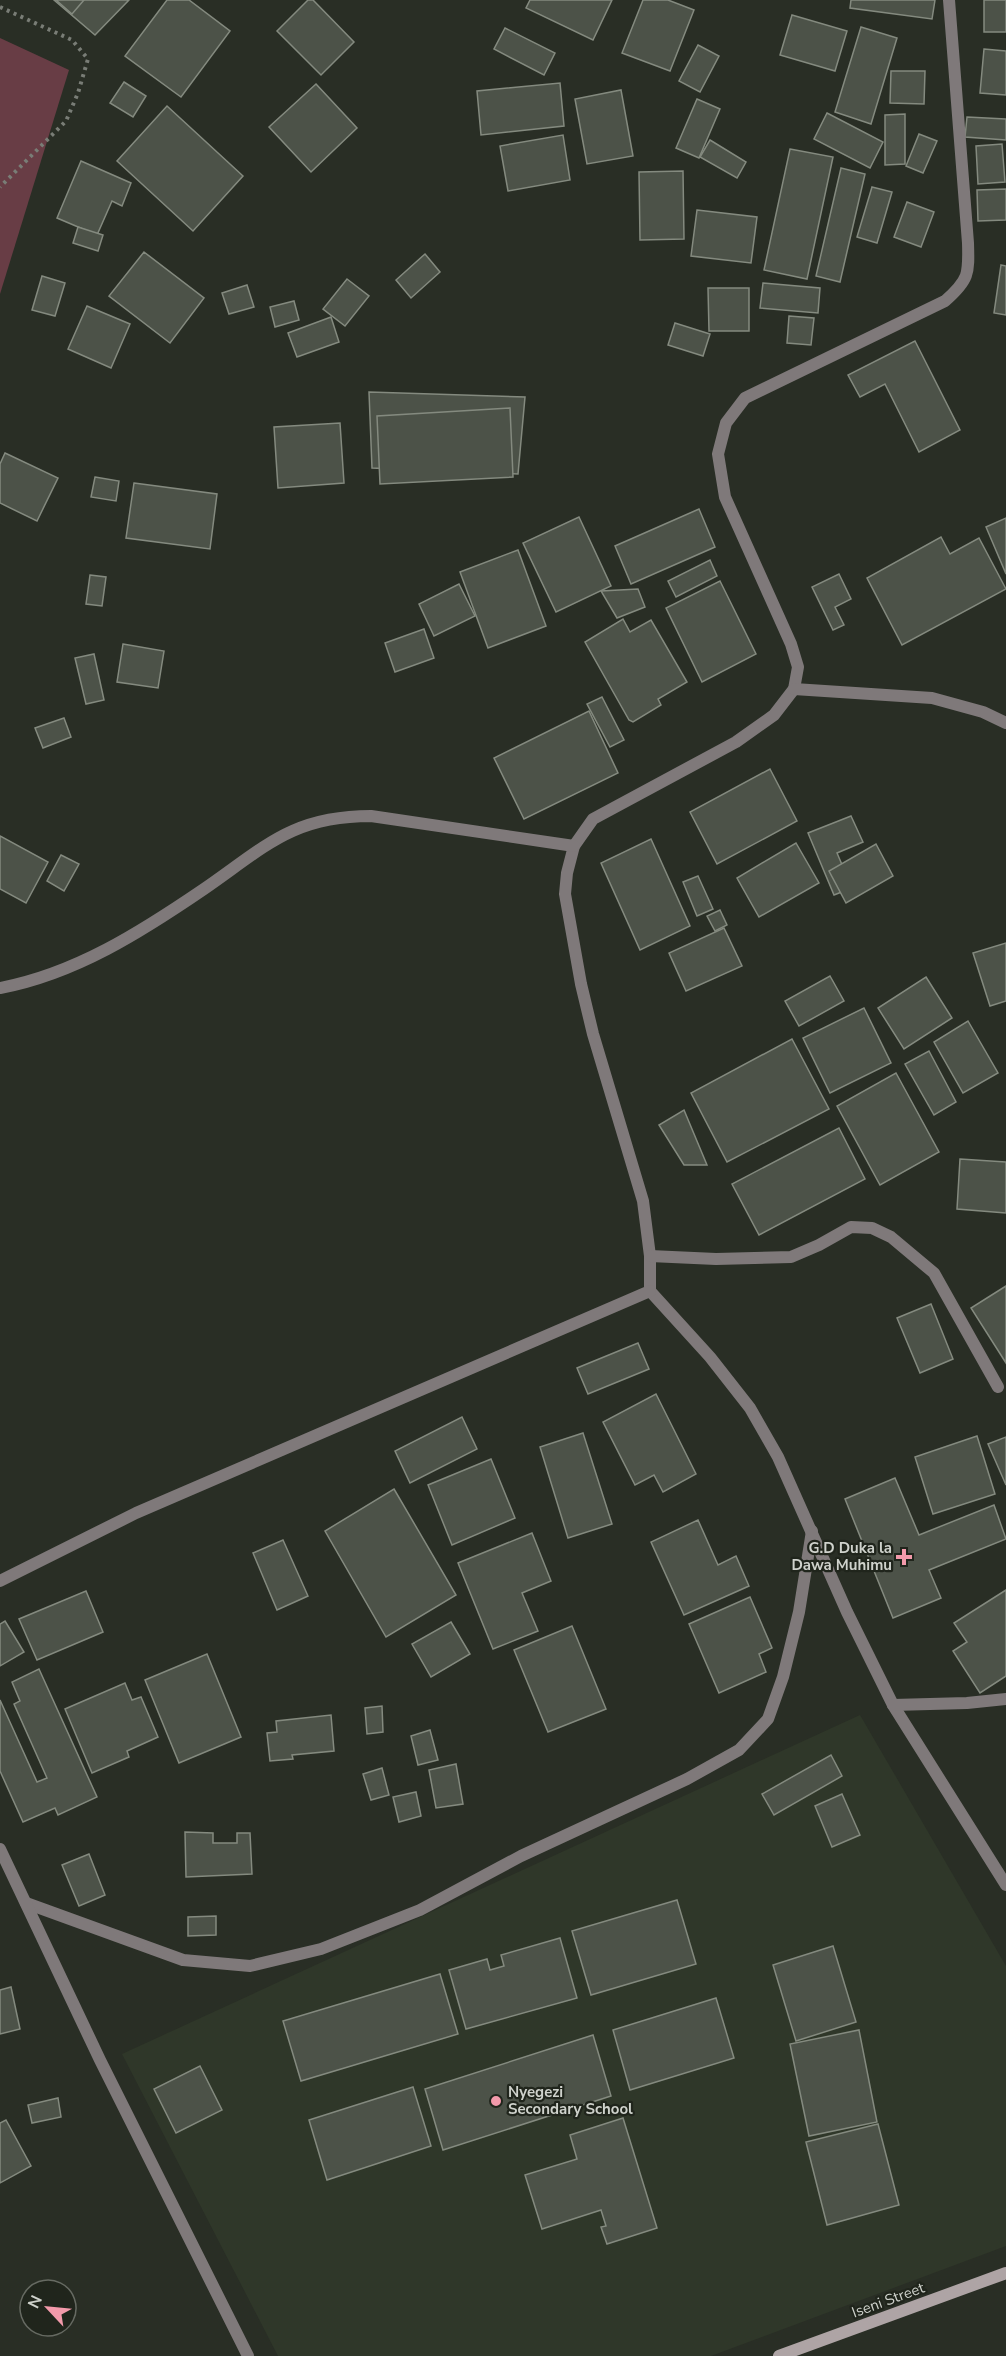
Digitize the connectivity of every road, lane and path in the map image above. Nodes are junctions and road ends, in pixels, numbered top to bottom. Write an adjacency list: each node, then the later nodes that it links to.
1 (949, 0): 4 (street)
2 (0, 7): 3 (path)
3 (0, 187)
4 (794, 688): 5 (street); 6 (street)
5 (1006, 723)
6 (574, 846): 7 (street); 8 (street)
7 (0, 988)
8 (650, 1256): 9 (street); 10 (street)
9 (650, 1291): 11 (street); 12 (street)
10 (998, 1387)
11 (812, 1531): 14 (street); 17 (street)
12 (0, 1581)
13 (1006, 1699): 14 (street)
14 (893, 1705): 16 (street)
15 (0, 1849): 17 (street)
16 (1006, 1885)
17 (26, 1903): 19 (street)
18 (1006, 2273): 20 (street, Iseni Street)
19 (248, 2356)
20 (779, 2356)

